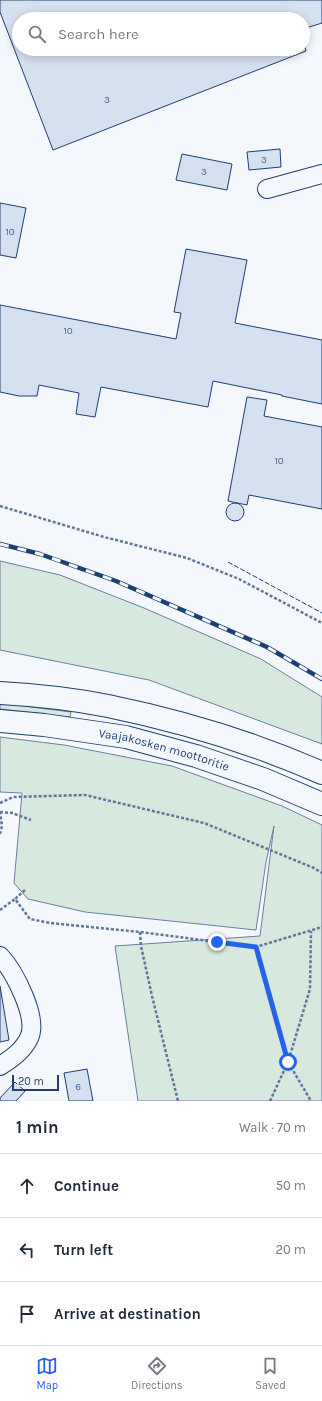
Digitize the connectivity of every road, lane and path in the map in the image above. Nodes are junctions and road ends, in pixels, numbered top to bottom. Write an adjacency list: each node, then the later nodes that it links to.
1 (322, 174): 2 (street)
2 (267, 188)
3 (0, 506): 4 (path)
4 (322, 623)
5 (0, 693): 7 (highway)
6 (0, 721): 9 (highway, Vaajakosken moottoritie)
7 (322, 773)
8 (0, 803): 13 (path)
9 (322, 804)
10 (0, 811): 11 (path); 12 (path)
11 (31, 820)
12 (0, 834)
13 (322, 873)
14 (25, 890): 15 (path)
15 (15, 899): 16 (path); 18 (path)
16 (0, 910)
17 (322, 927): 19 (path)
18 (140, 932): 20 (path); 24 (path)
19 (311, 932): 20 (path); 22 (path)
20 (256, 947): 22 (path)
21 (0, 956): 23 (street)
22 (288, 1062): 25 (path); 26 (path)
23 (0, 1066)
24 (178, 1101)
25 (270, 1101)
26 (311, 1101)

